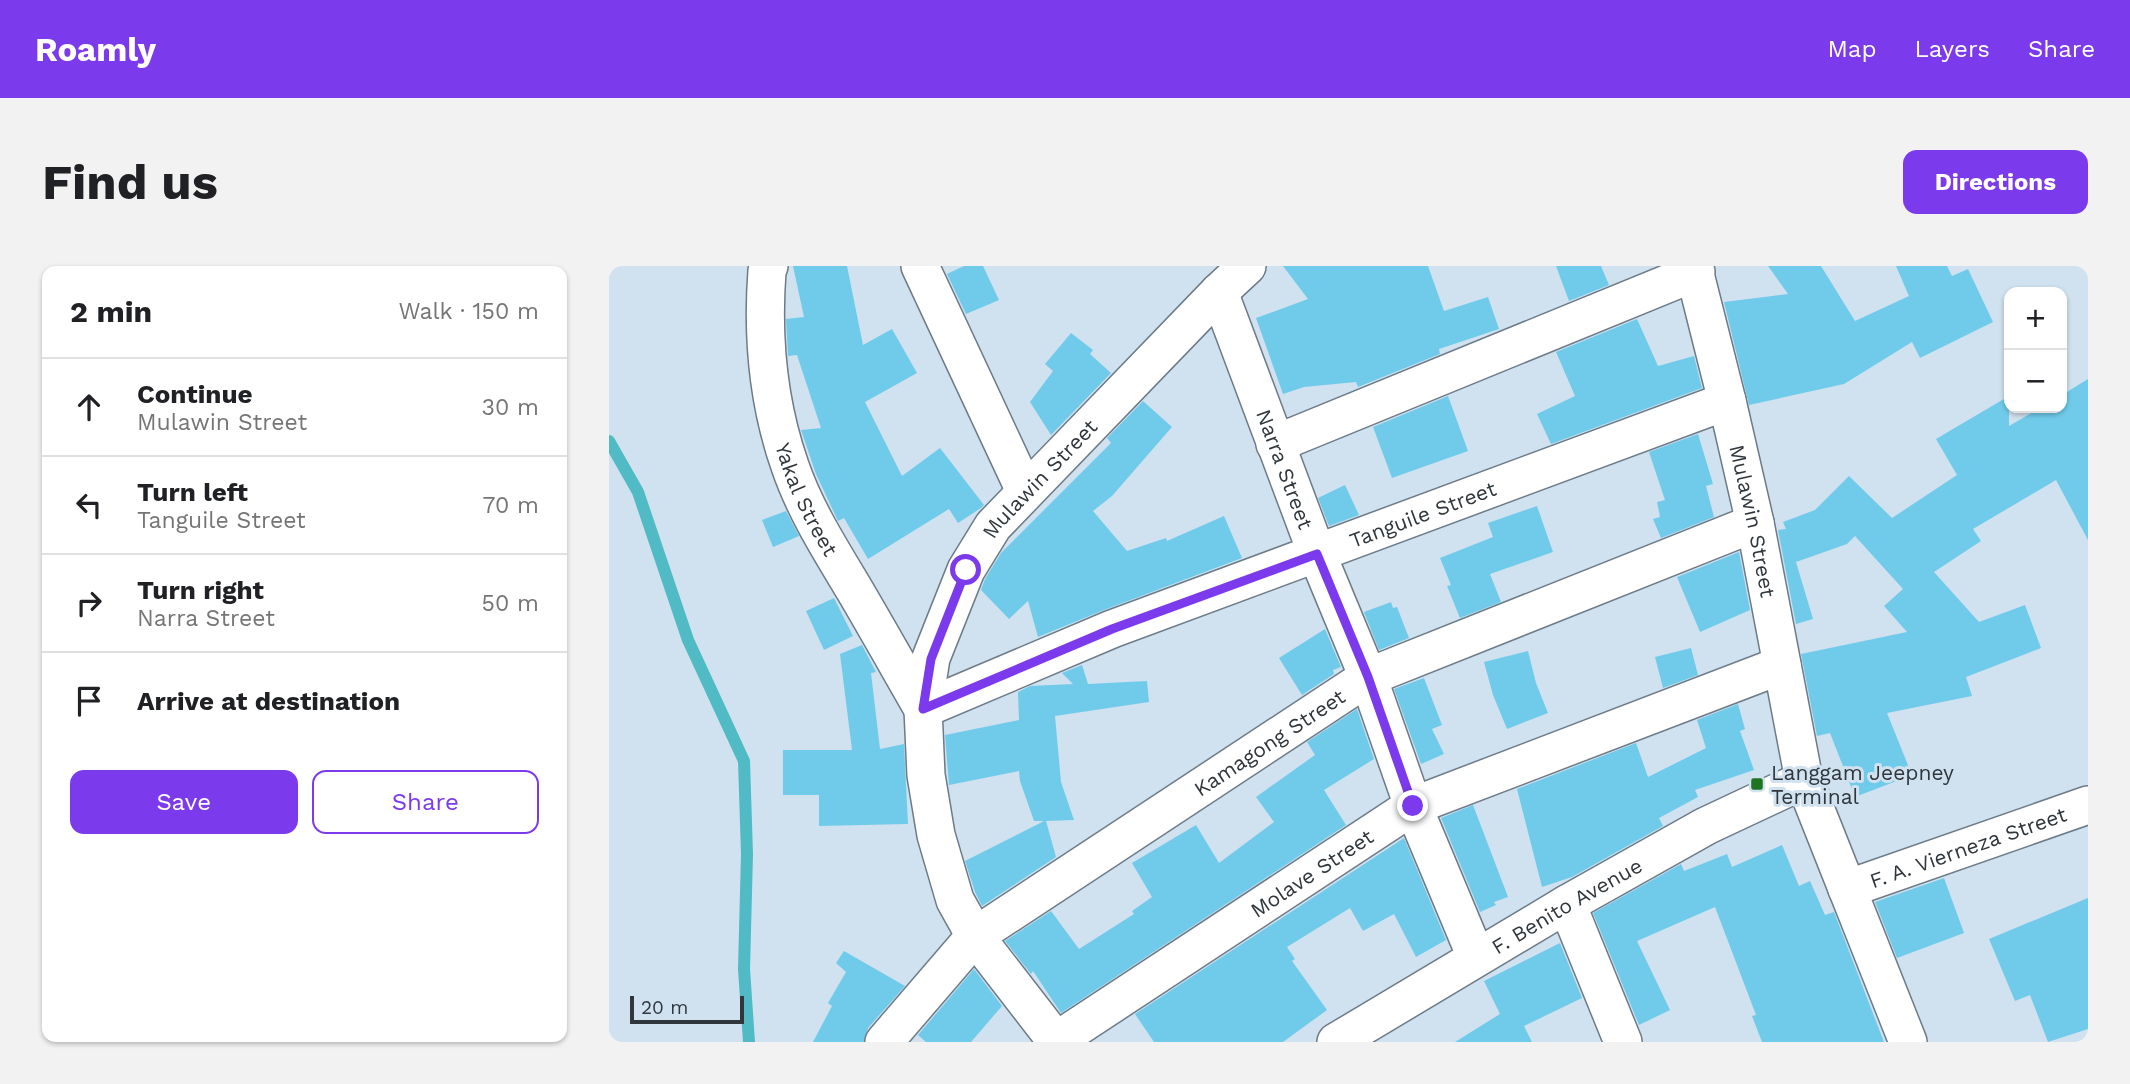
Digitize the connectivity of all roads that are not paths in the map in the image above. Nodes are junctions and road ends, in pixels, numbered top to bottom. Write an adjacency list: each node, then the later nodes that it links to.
1 (769, 266): 13 (street, Yakal Street)
2 (920, 266): 8 (street)
3 (1247, 266): 5 (street, Mulawin Street)
4 (1695, 269): 6 (street, Mulawin Street); 7 (street)
5 (1219, 292): 7 (street, Narra Street); 8 (street, Mulawin Street)
6 (1727, 401): 9 (street, Mulawin Street); 10 (street, Tanguile Street)
7 (1275, 444): 10 (street, Narra Street)
8 (1025, 491): 13 (street, Mulawin Street)
9 (1755, 523): 11 (street, Mulawin Street); 12 (street, Kamagong Street)
10 (1317, 554): 12 (street, Narra Street); 13 (street, Tanguile Street)
11 (1782, 665): 14 (street, Mulawin Street); 15 (street, Molave Street)
12 (1368, 677): 15 (street, Narra Street); 19 (street, Kamagong Street)
13 (923, 709): 19 (street, Mulawin Street)
14 (1804, 780): 17 (street, Mulawin Street); 18 (street, F. Benito Avenue)
15 (1413, 806): 20 (street, Narra Street); 21 (street, Molave Street)
16 (2085, 813): 17 (street, F. A. Vierneza Street)
17 (1847, 889): 25 (street, Mulawin Street)
18 (1567, 904): 20 (street, F. Benito Avenue); 24 (street)
19 (975, 936): 21 (street, Mulawin Street); 22 (street, Kamagong Street)
20 (1476, 957): 23 (street, F. Benito Avenue)
21 (1056, 1041)
22 (884, 1042)
23 (1336, 1042)
24 (1623, 1042)
25 (1909, 1042)

